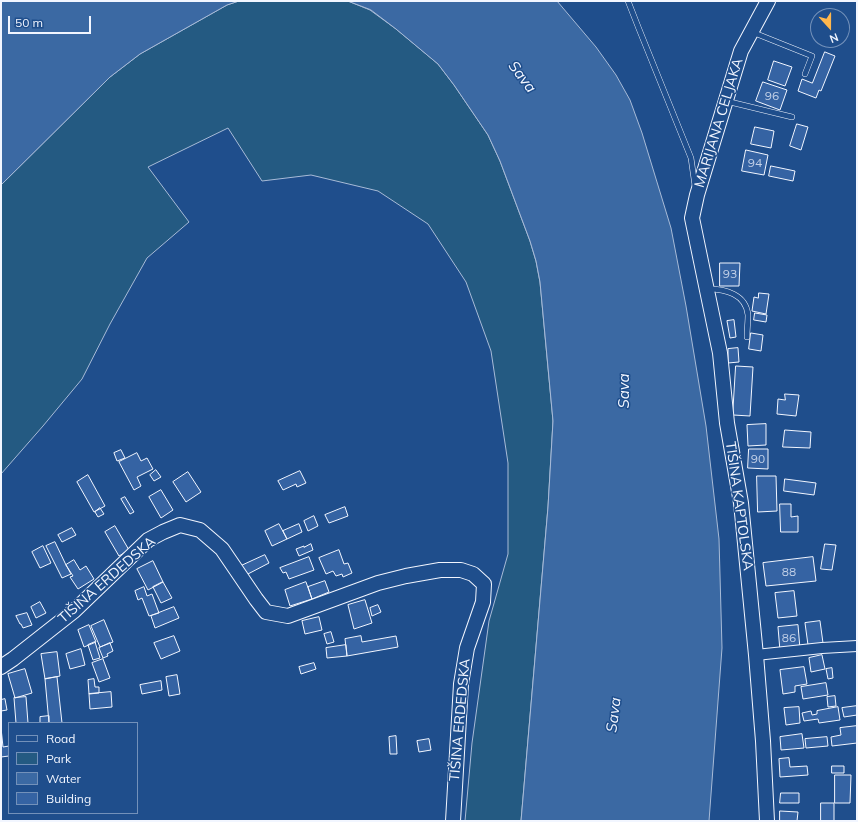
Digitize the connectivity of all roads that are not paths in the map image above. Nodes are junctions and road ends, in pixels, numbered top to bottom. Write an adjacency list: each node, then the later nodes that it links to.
1 (628, 1): 7 (lane)
2 (768, 1): 3 (main road)
3 (751, 32): 4 (lane); 5 (main road, MARIJANA CELJAKA)
4 (805, 74)
5 (725, 101): 6 (lane); 7 (main road, MARIJANA CELJAKA)
6 (792, 117)
7 (696, 194): 8 (main road, TIŠINA KAPTOLSKA)
8 (707, 289): 9 (lane); 11 (main road, TIŠINA KAPTOLSKA)
9 (747, 337)
10 (857, 646): 11 (street)
11 (756, 655): 14 (main road, TIŠINA KAPTOLSKA)
12 (1, 667): 13 (main road, TIŠINA ERDEDSKA)
13 (453, 821)
14 (767, 821)

